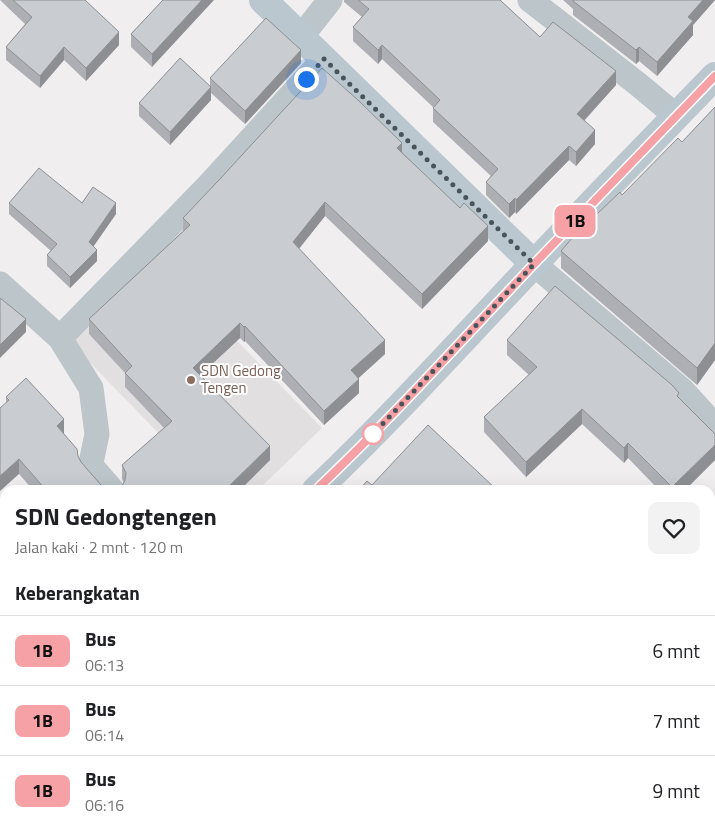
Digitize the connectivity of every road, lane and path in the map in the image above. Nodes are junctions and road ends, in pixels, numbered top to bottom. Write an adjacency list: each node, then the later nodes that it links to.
1 (263, 0): 4 (main road)
2 (330, 0): 4 (street)
3 (530, 0): 7 (street)
4 (301, 37): 5 (main road)
5 (324, 59): 8 (main road); 10 (street)
6 (715, 76): 7 (main road)
7 (676, 116): 8 (main road)
8 (534, 264): 11 (street); 13 (main road)
9 (0, 284): 10 (street)
10 (60, 338): 12 (street)
11 (715, 426)
12 (108, 485)
13 (321, 485)

